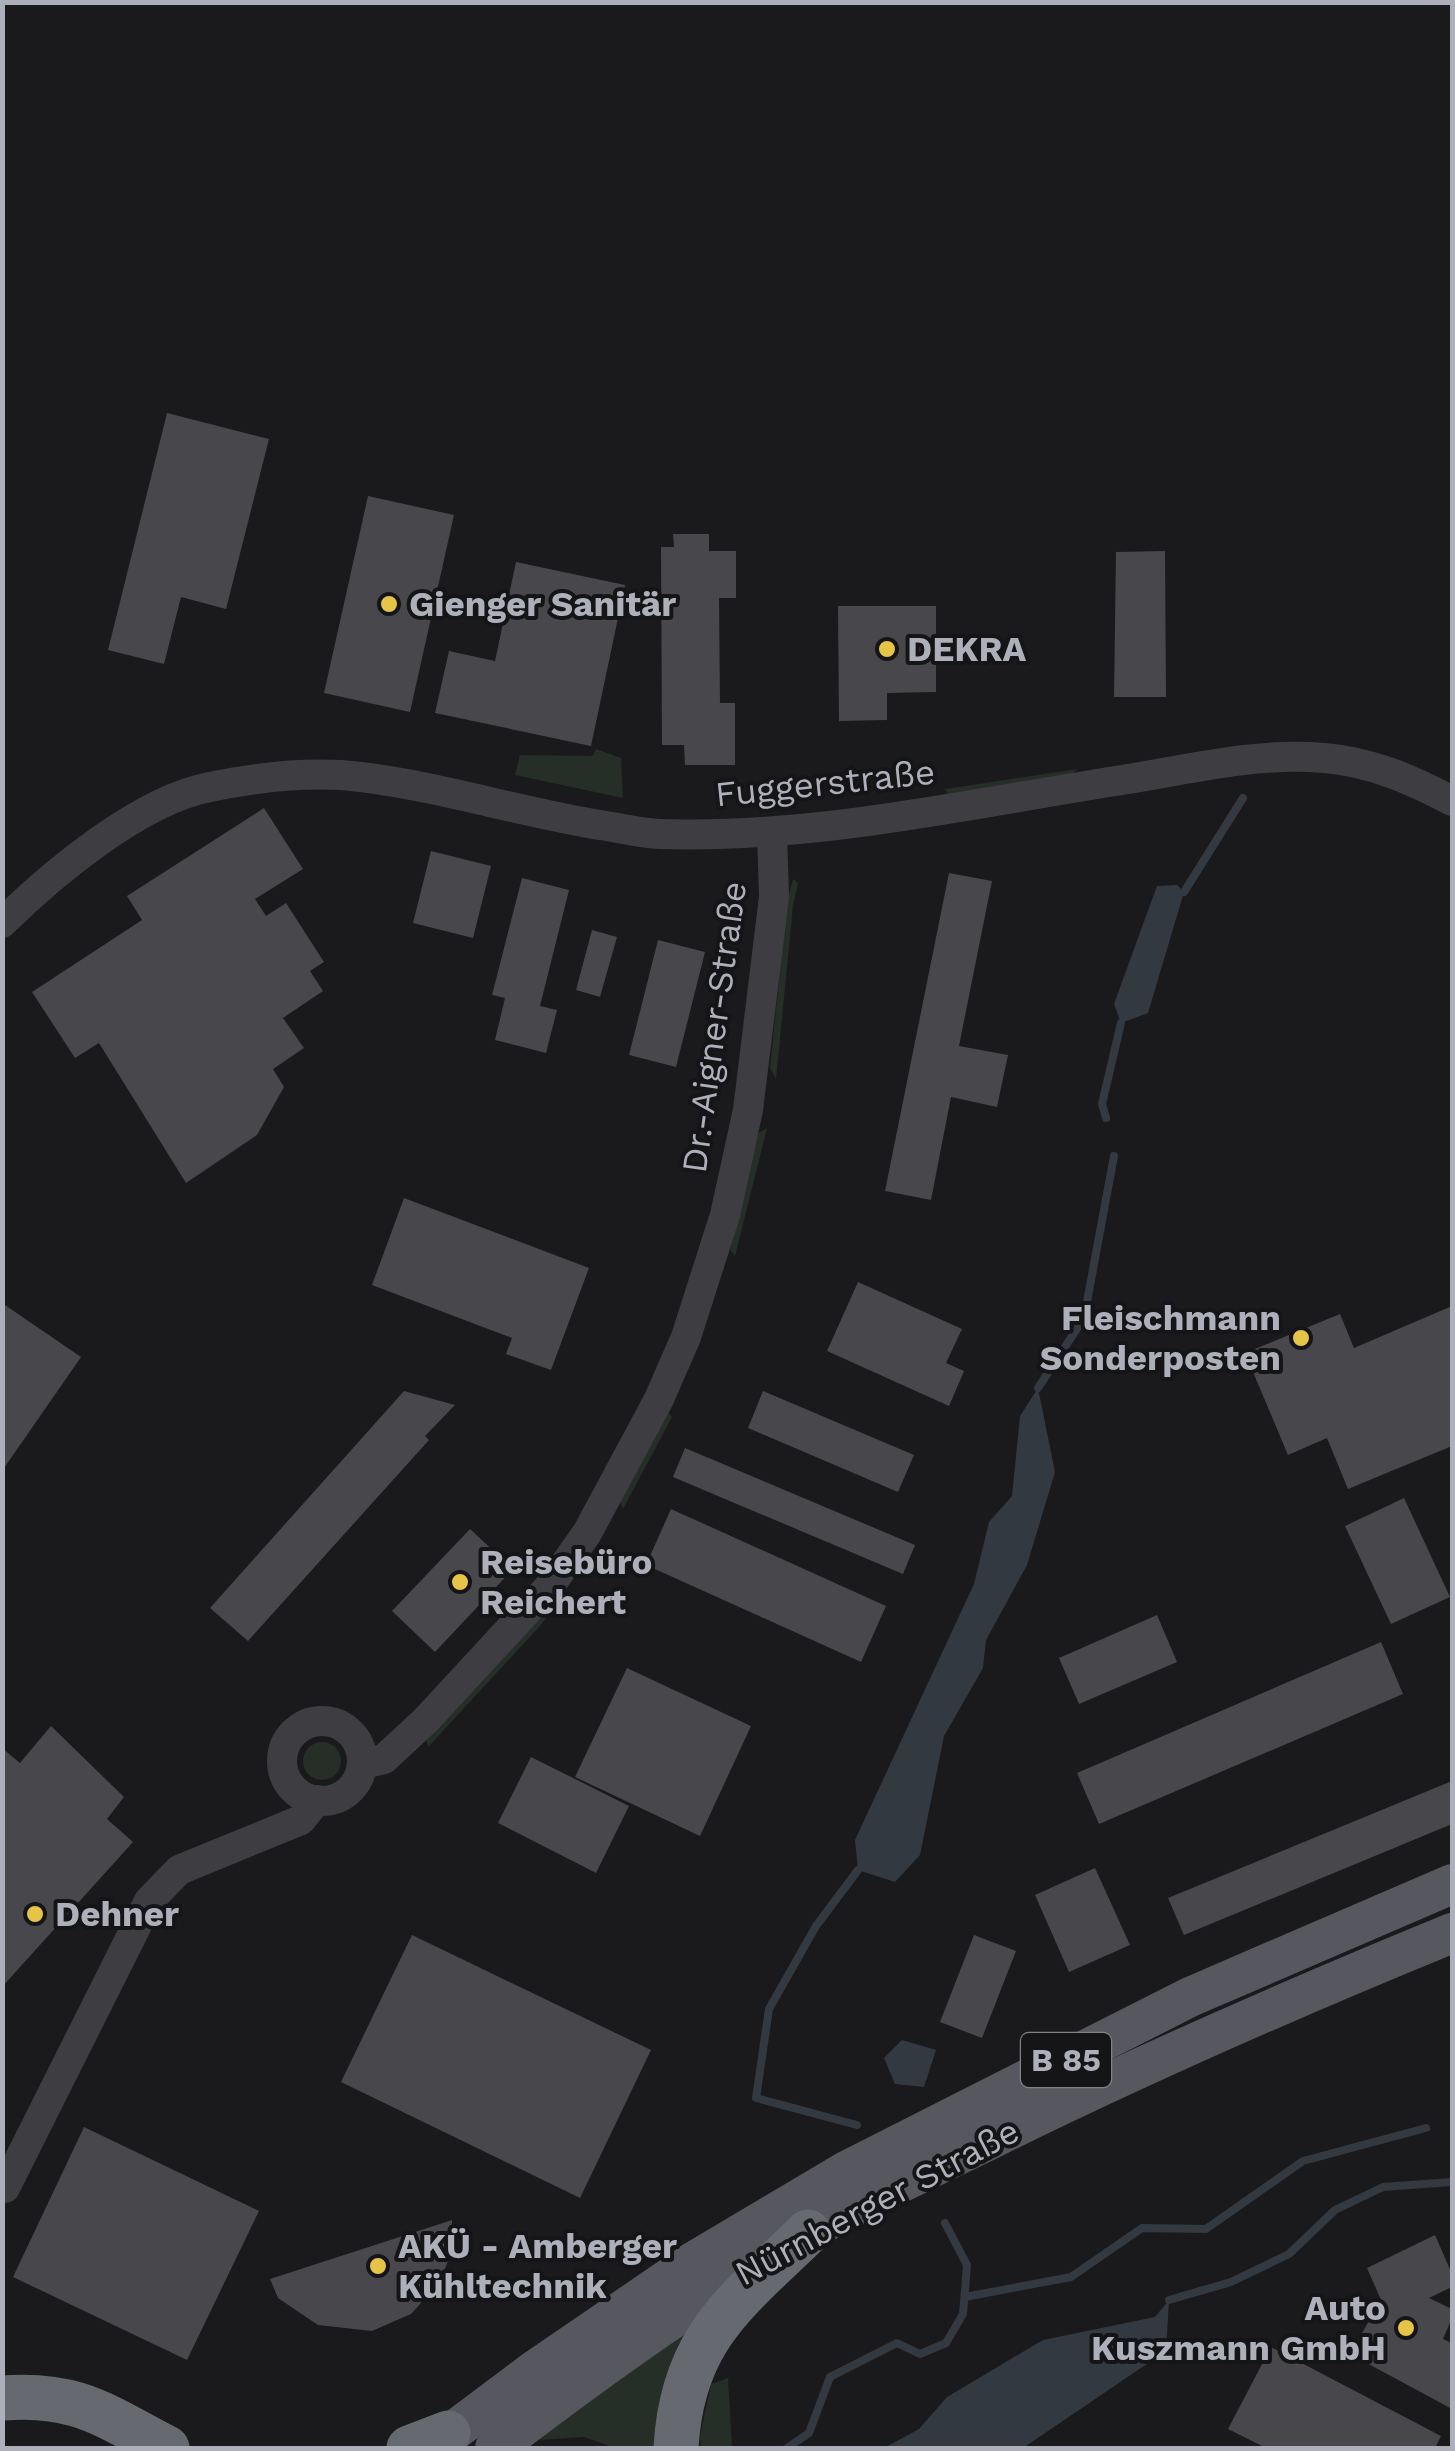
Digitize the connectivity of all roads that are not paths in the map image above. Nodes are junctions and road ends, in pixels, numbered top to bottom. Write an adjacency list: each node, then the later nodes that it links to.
1 (1452, 801): 2 (street, Fuggerstraße)
2 (772, 833): 3 (street, Fuggerstraße); 4 (street, Dr.-Aigner-Straße)
3 (2, 924)
4 (362, 1764): 5 (street, Dr.-Aigner-Straße); 5 (street)
5 (317, 1800): 8 (street, Dr.-Aigner-Straße)
6 (1452, 1884): 12 (main road, Nürnberger Straße / B 85)
7 (1451, 1934): 9 (main road, Nürnberger Straße / B 85)
8 (4, 2188)
9 (808, 2232): 14 (main road, Nürnberger Straße / B 85); 15 (highway)
10 (2, 2398): 11 (highway)
11 (136, 2438): 13 (highway)
12 (429, 2443)
13 (167, 2448)
14 (495, 2448)
15 (676, 2448)

